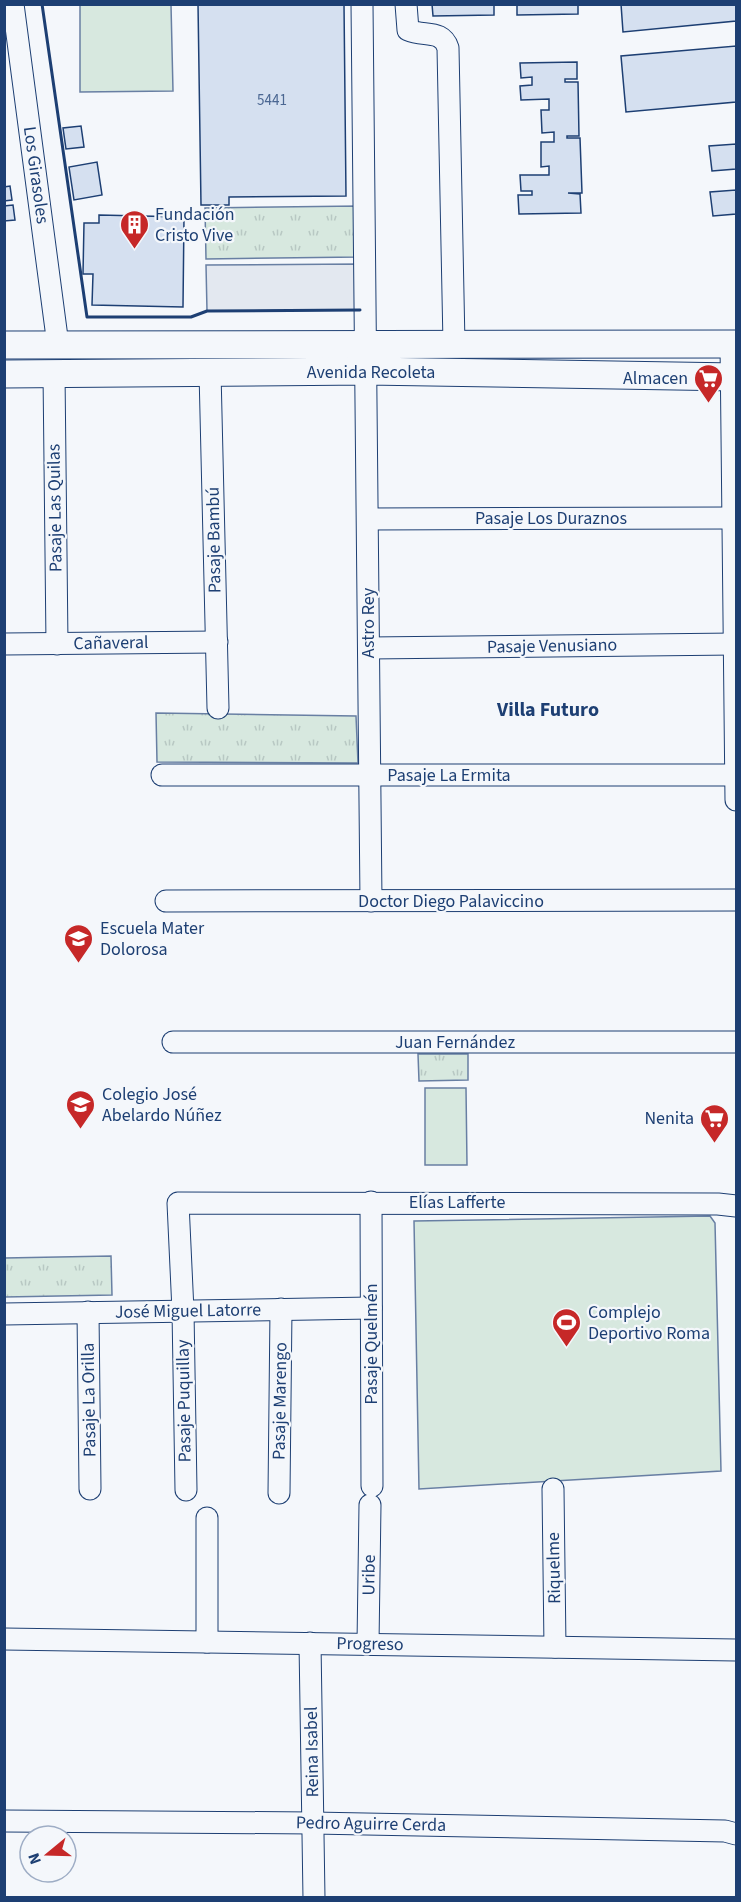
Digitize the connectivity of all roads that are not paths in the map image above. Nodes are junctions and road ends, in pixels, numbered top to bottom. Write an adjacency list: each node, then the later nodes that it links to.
1 (13, 4): 8 (street, Los Girasoles)
2 (362, 4): 4 (street, Astro Rey)
3 (406, 4): 5 (street)
4 (367, 344): 5 (main road, Avenida Recoleta); 8 (main road, Avenida Recoleta); 9 (street, Astro Rey)
5 (454, 344): 6 (main road, Avenida Recoleta)
6 (734, 344): 12 (street)
7 (16, 345): 8 (main road, Avenida Recoleta); 11 (main road)
8 (58, 345)
9 (367, 371): 10 (main road, Avenida Recoleta); 12 (main road, Avenida Recoleta); 14 (street, Astro Rey)
10 (210, 372): 11 (main road, Avenida Recoleta); 16 (street, Pasaje Bambú)
11 (29, 373): 17 (street, Pasaje Las Quilas)
12 (734, 376): 13 (street)
13 (733, 518): 14 (street, Pasaje Los Duraznos); 15 (street)
14 (368, 519): 20 (street, Astro Rey)
15 (735, 557): 18 (street)
16 (217, 642): 17 (street, Cañaveral); 21 (street, Pasaje Bambú)
17 (57, 644): 19 (street, Cañaveral)
18 (735, 644): 20 (street, Pasaje Venusiano); 22 (street)
19 (4, 645)
20 (369, 648): 24 (street, Astro Rey)
21 (218, 708)
22 (736, 716): 25 (street)
23 (162, 775): 24 (street, Pasaje La Ermita)
24 (370, 775): 25 (street, Pasaje La Ermita); 29 (street, Astro Rey)
25 (736, 775): 26 (street)
26 (736, 800)
27 (736, 900): 29 (street, Doctor Diego Palaviccino)
28 (166, 901): 29 (street, Doctor Diego Palaviccino)
29 (371, 901)
30 (172, 1042): 31 (street, Juan Fernández)
31 (736, 1042)
32 (371, 1202): 33 (street, Elías Lafferte); 34 (street, Elías Lafferte); 35 (street, Pasaje Quelmén)
33 (178, 1203): 37 (street, Pasaje Puquillay)
34 (736, 1206)
35 (371, 1308): 36 (street, José Miguel Latorre); 44 (street, Pasaje Quelmén)
36 (281, 1309): 37 (street, José Miguel Latorre); 43 (street, Pasaje Marengo)
37 (183, 1311): 38 (street, José Miguel Latorre); 42 (street, Pasaje Puquillay)
38 (88, 1312): 39 (street, José Miguel Latorre); 40 (street, Pasaje La Orilla)
39 (4, 1314)
40 (90, 1488)
41 (553, 1489): 50 (street, Riquelme)
42 (186, 1490)
43 (279, 1493)
44 (371, 1496): 49 (street, Uribe)
45 (207, 1518): 47 (street)
46 (4, 1639): 47 (street, Progreso)
47 (207, 1642): 48 (street, Progreso)
48 (310, 1643): 49 (street, Progreso); 53 (street, Reina Isabel)
49 (368, 1644): 50 (street, Progreso)
50 (555, 1647): 51 (street, Progreso)
51 (736, 1650)
52 (4, 1821): 53 (street, Pedro Aguirre Cerda)
53 (313, 1823): 54 (street, Pedro Aguirre Cerda); 55 (street, Reina Isabel)
54 (736, 1834)
55 (314, 1898)

